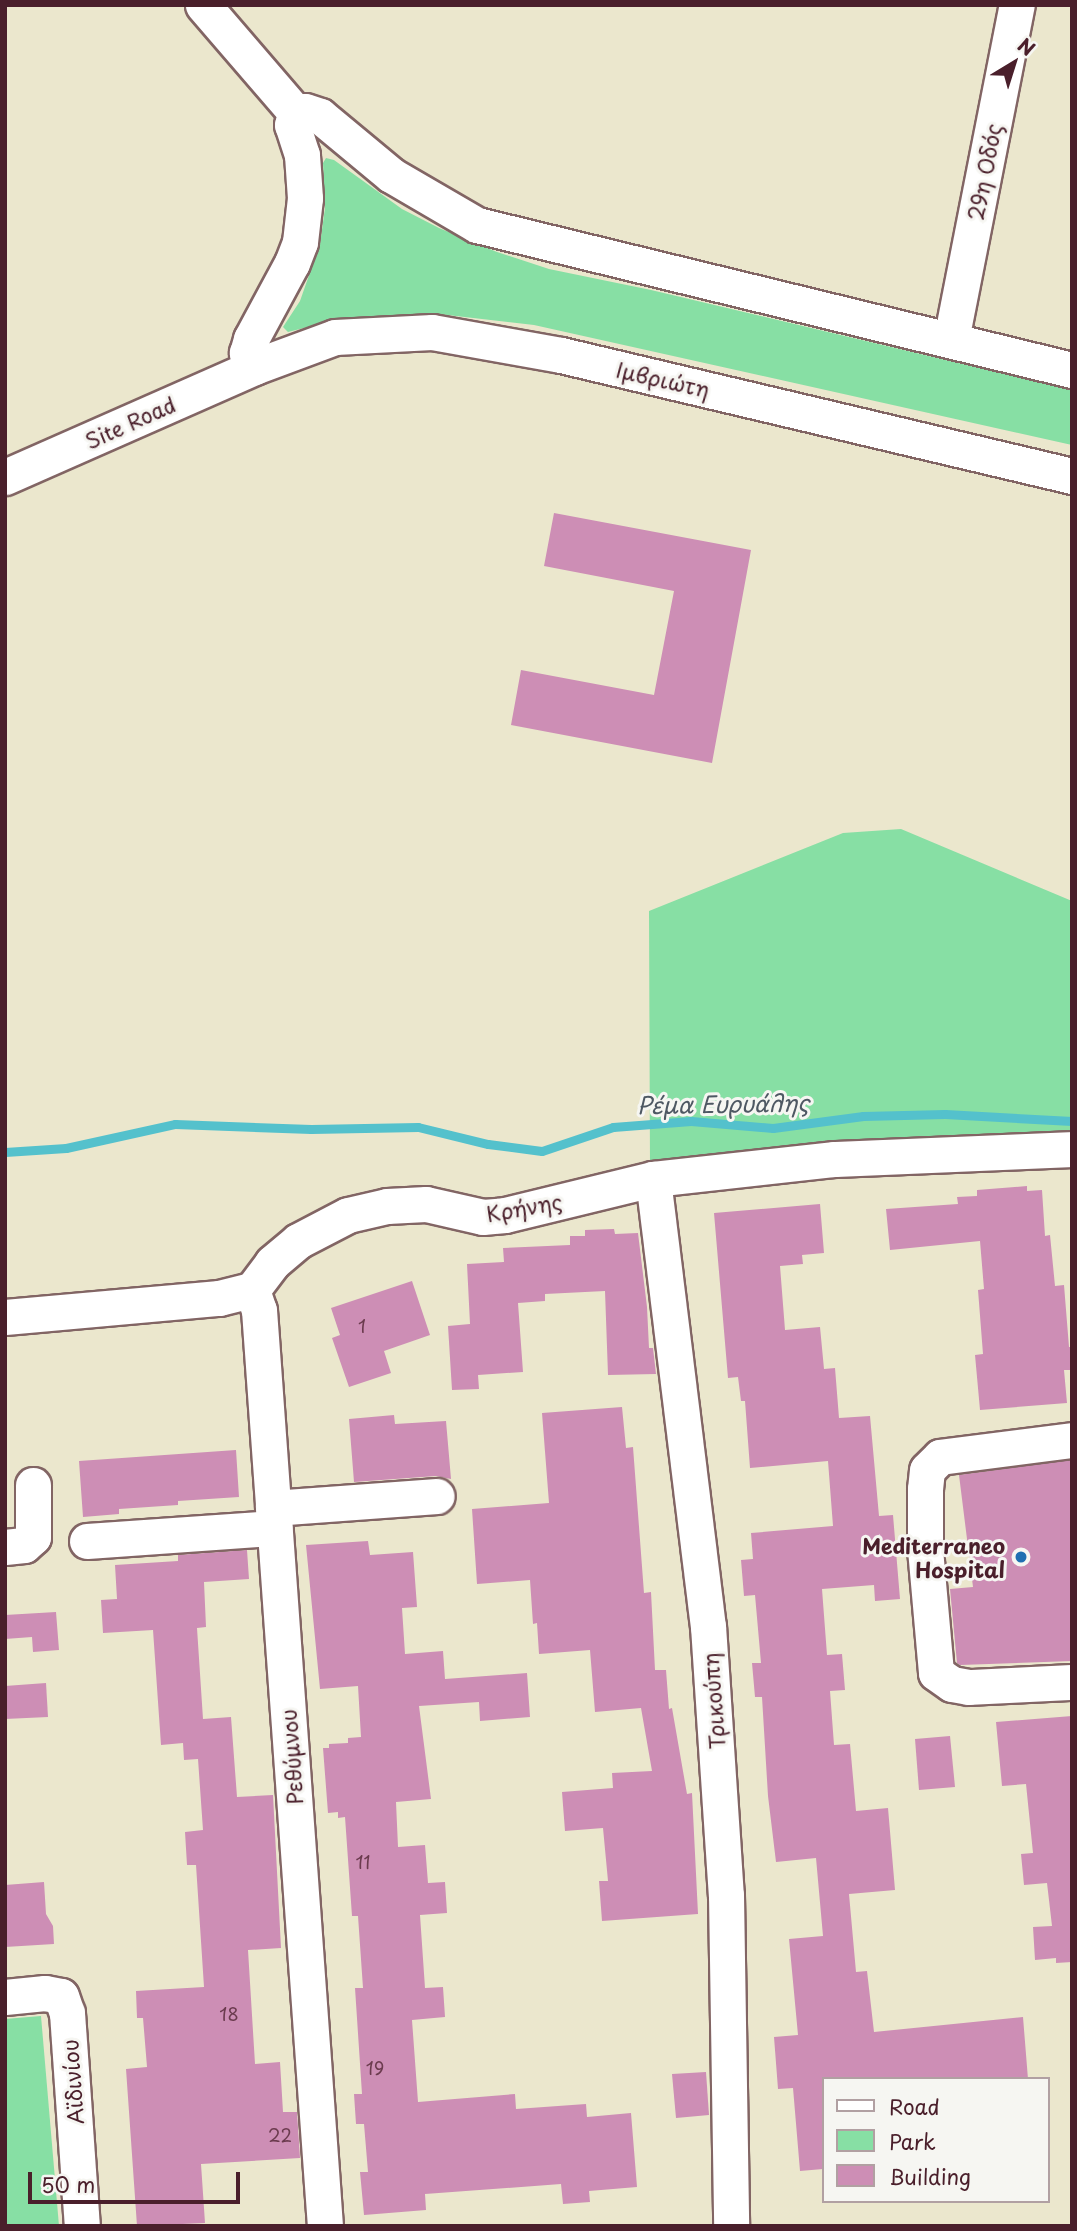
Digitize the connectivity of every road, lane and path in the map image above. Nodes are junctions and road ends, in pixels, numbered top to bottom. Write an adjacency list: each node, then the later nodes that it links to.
1 (203, 5): 3 (street)
2 (1017, 5): 4 (street, 29η Οδός)
3 (296, 113): 4 (street); 5 (street)
4 (951, 340): 6 (street)
5 (254, 367): 7 (street, Ιμβριώτη); 8 (street, Site Road)
6 (1072, 370)
7 (1072, 476)
8 (5, 477)
9 (1072, 1149): 10 (street, Κρήνης)
10 (653, 1179): 11 (street, Κρήνης); 23 (street, Τρικούπη)
11 (252, 1290): 12 (street); 16 (street, Ρεθύμνου)
12 (5, 1317)
13 (1072, 1440): 19 (street)
14 (33, 1485): 18 (street)
15 (437, 1496): 16 (street)
16 (274, 1518): 17 (street); 22 (street, Ρεθύμνου)
17 (87, 1541)
18 (5, 1547)
19 (1072, 1682)
20 (5, 1997): 21 (street, Αϊδινίου)
21 (82, 2226)
22 (325, 2226)
23 (731, 2226)

